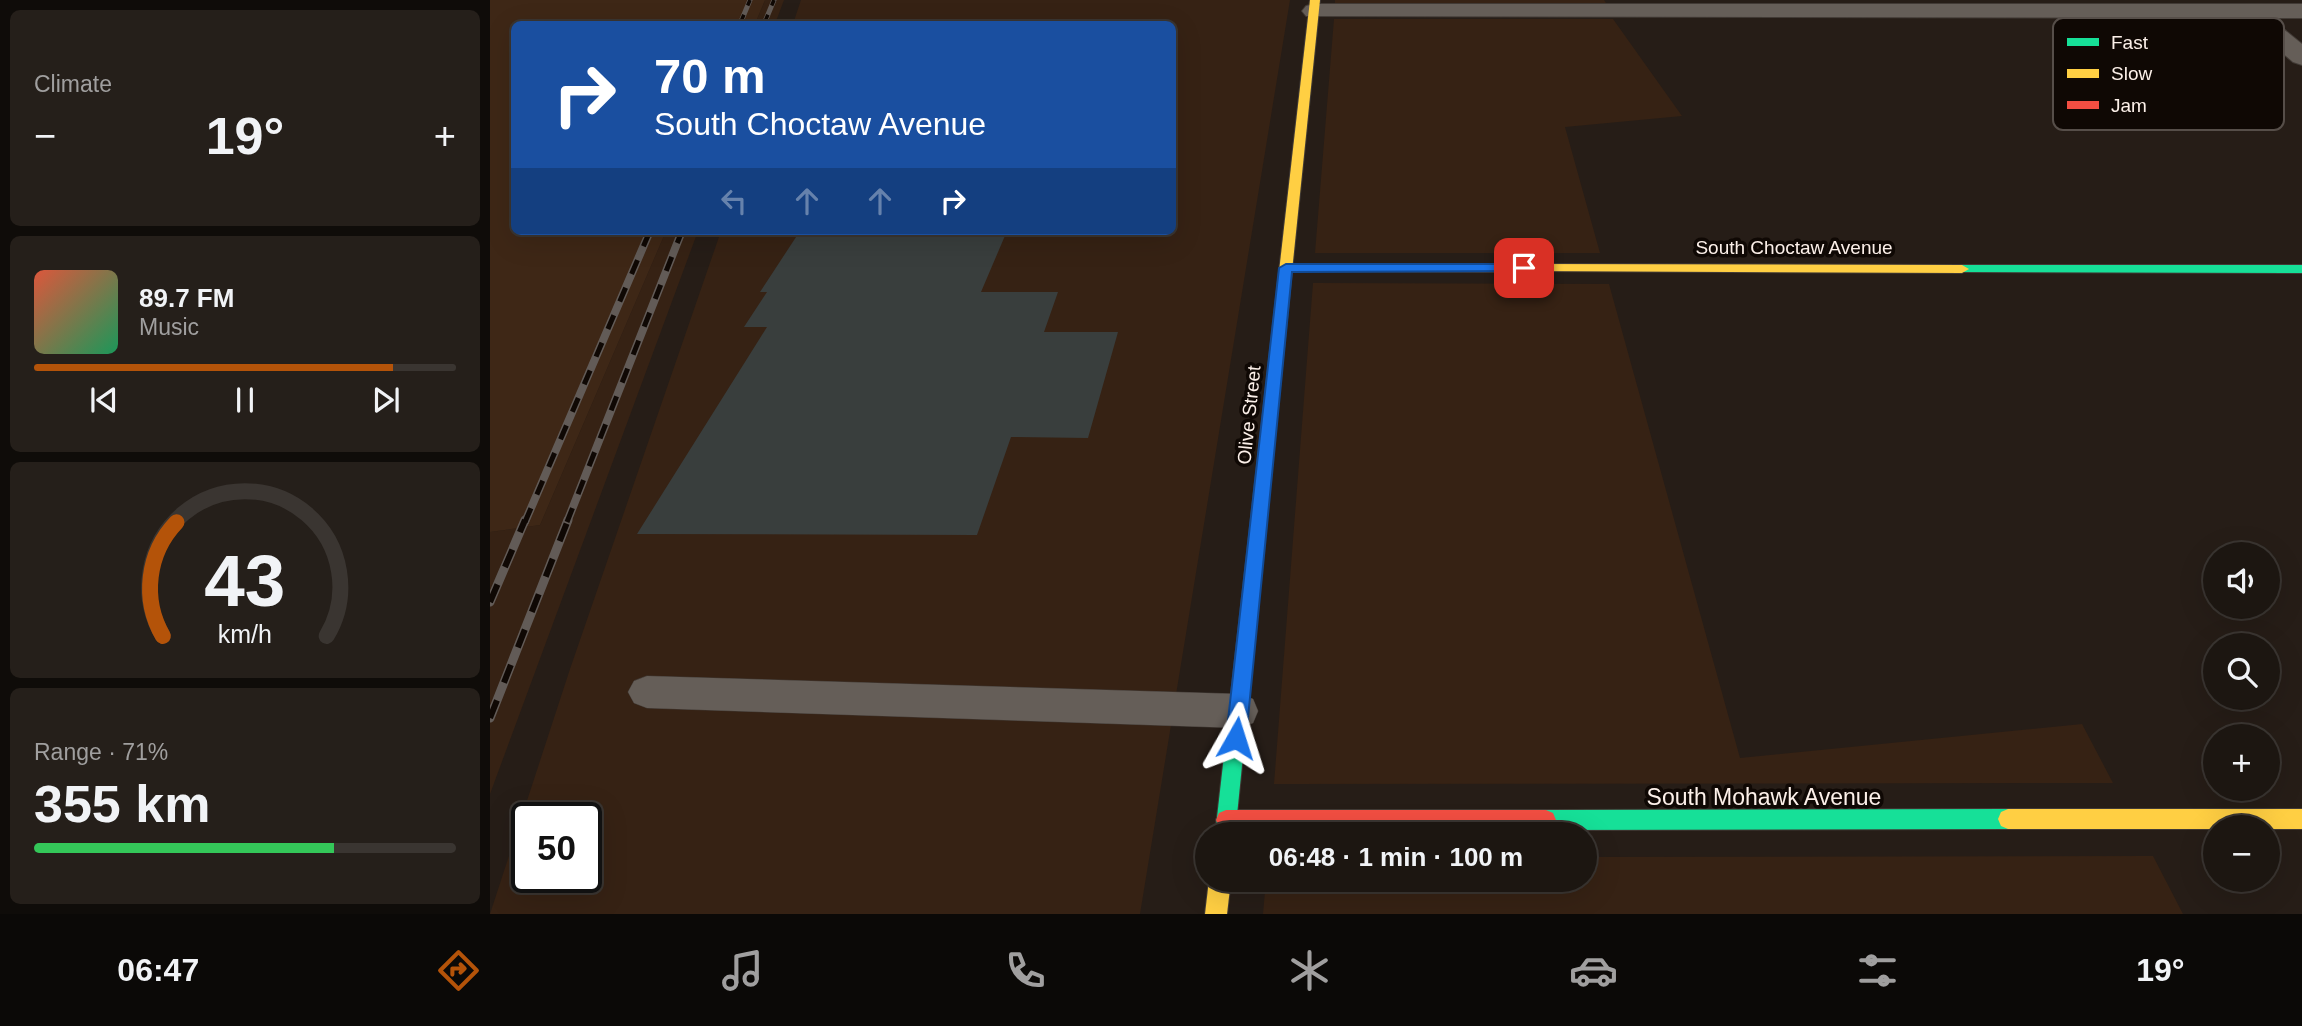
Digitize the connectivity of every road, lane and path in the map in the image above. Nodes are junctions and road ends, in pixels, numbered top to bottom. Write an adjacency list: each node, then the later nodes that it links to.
1 (1314, 5): 2 (street); 10 (street, Olive Street)
2 (1660, 6): 3 (street)
3 (1759, 6): 4 (street)
4 (1854, 6): 5 (street)
5 (2247, 11): 6 (street); 7 (street)
6 (2302, 11)
7 (2255, 18)
8 (2284, 42): 9 (street)
9 (2302, 57)
10 (1286, 268): 11 (street, South Choctaw Avenue); 13 (street, Olive Street)
11 (2302, 269)
12 (647, 692): 13 (lane)
13 (1239, 711): 15 (street, Olive Street)
14 (2302, 819): 16 (street, South Mohawk Avenue)
15 (1227, 822)
16 (1597, 824)
17 (1219, 892): 18 (street)
18 (1216, 914)

